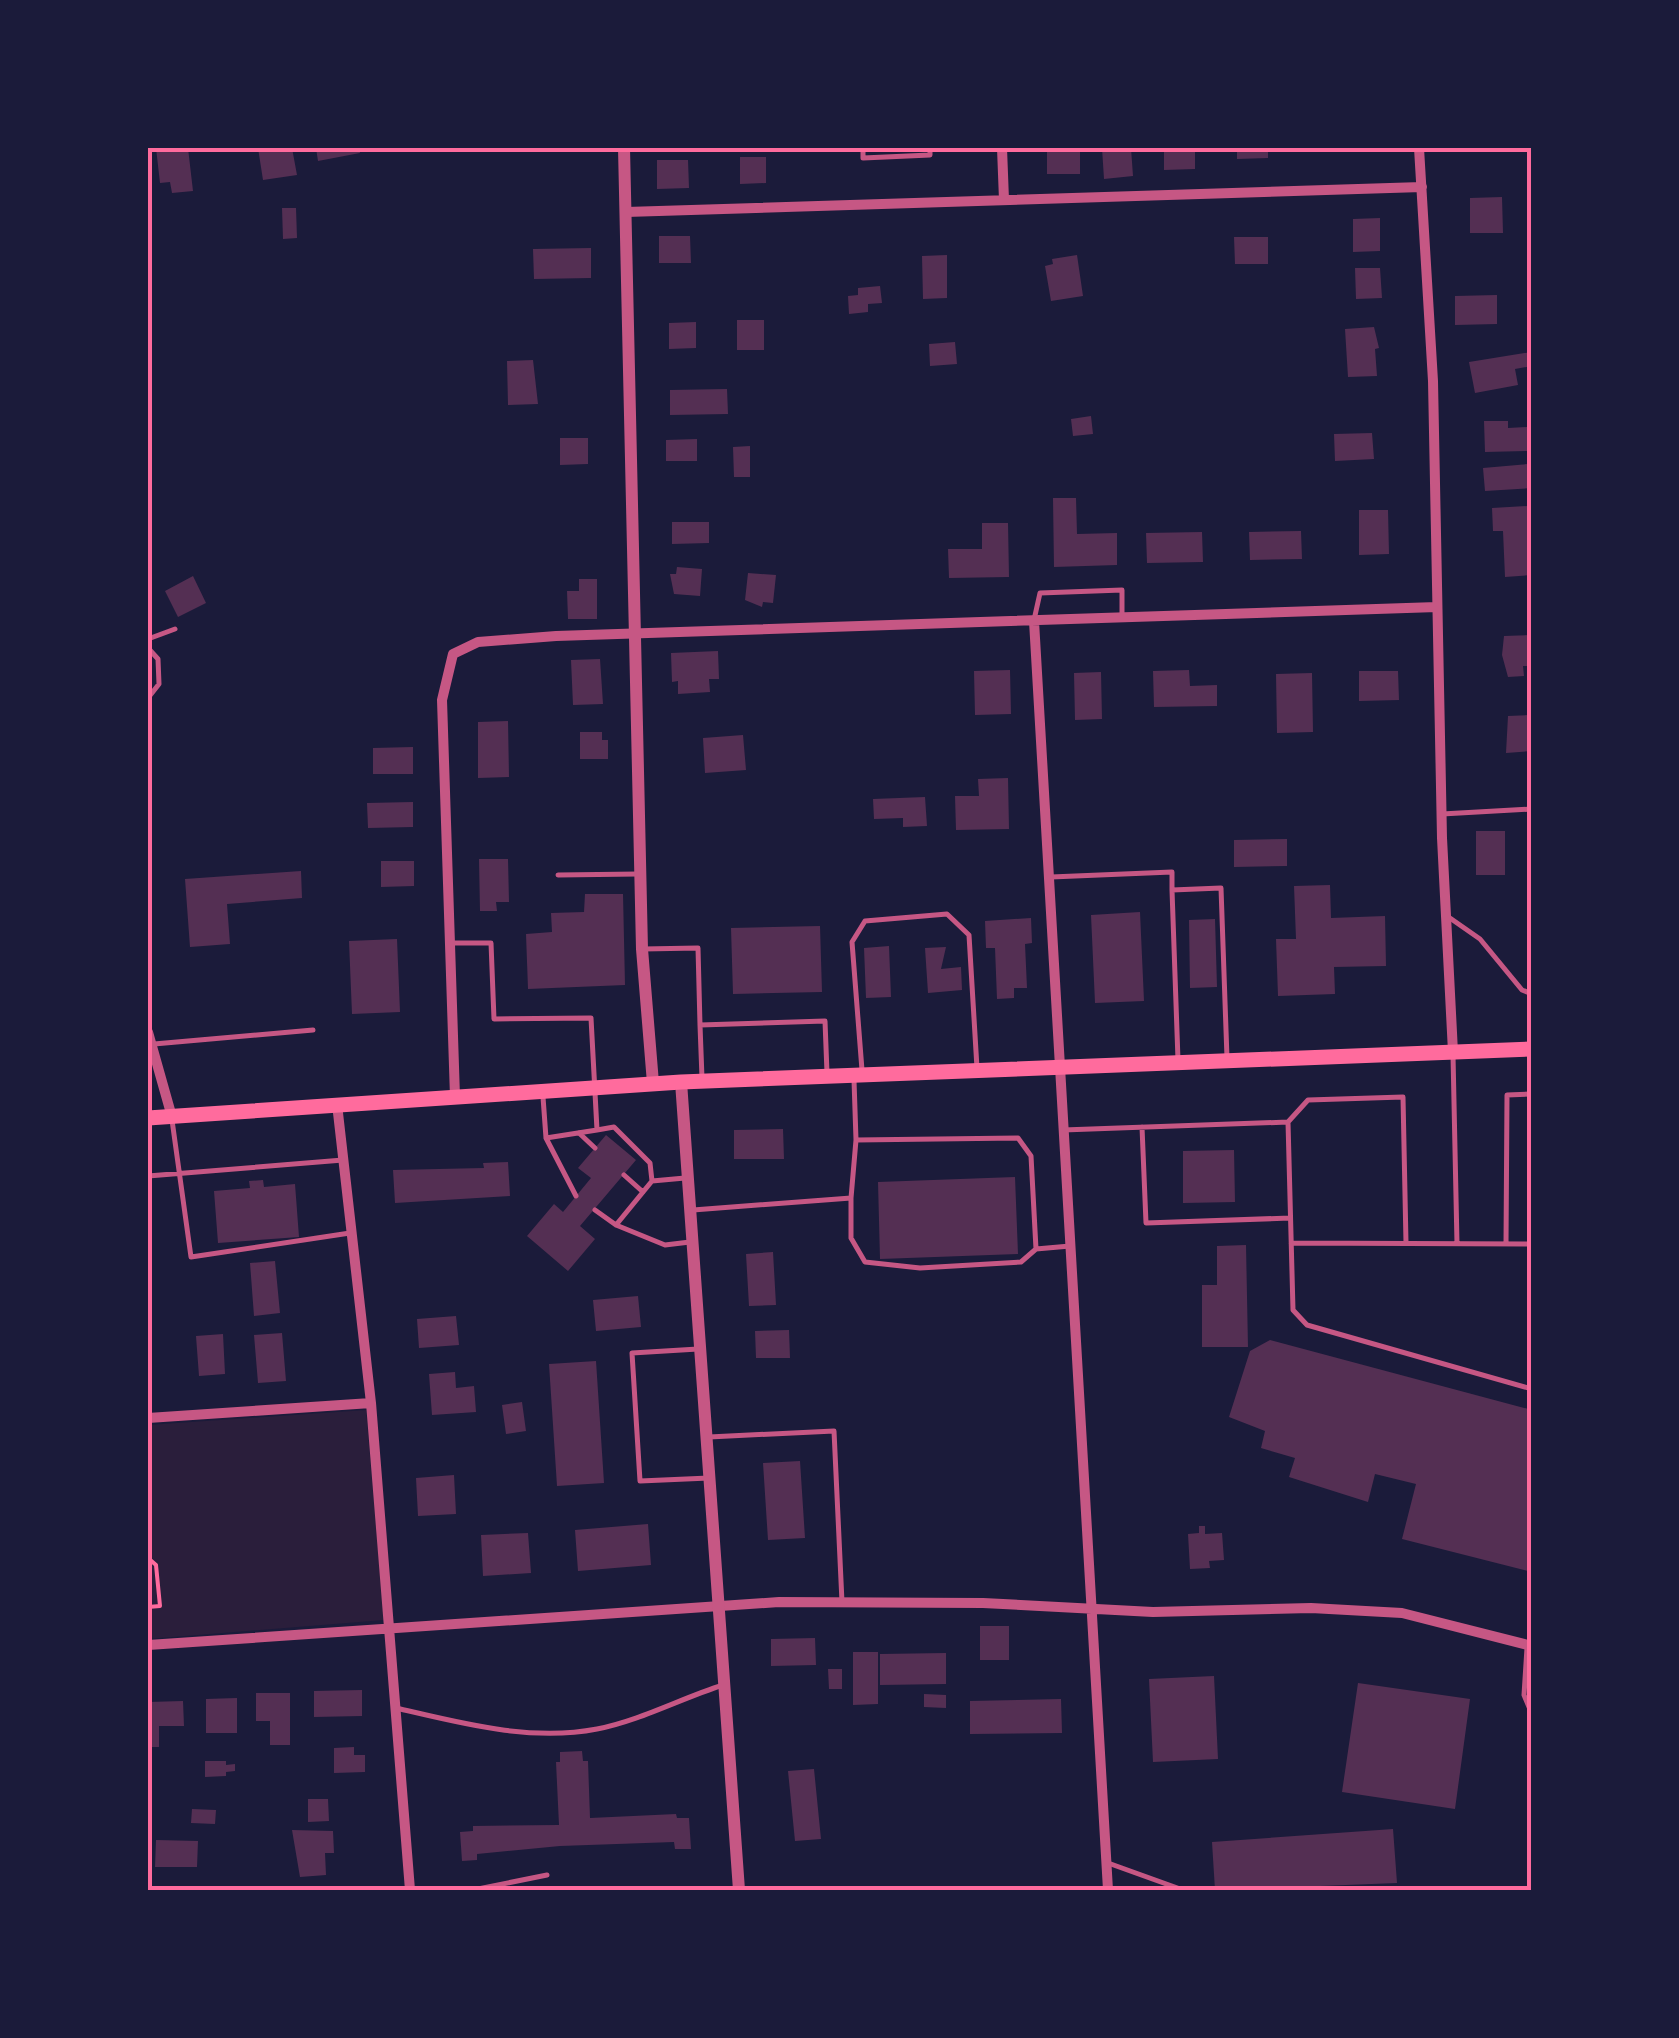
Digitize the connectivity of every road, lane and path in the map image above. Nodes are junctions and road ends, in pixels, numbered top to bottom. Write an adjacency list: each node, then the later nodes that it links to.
1 (624, 148): 8 (street)
2 (863, 148): 3 (lane)
3 (930, 148)
4 (1002, 148): 7 (street)
5 (1419, 148): 6 (street)
6 (1422, 187): 7 (street); 9 (street)
7 (1004, 200): 8 (street)
8 (626, 212): 13 (street)
9 (1437, 606): 10 (street); 18 (street)
10 (1122, 618): 11 (street); 11 (lane)
11 (1034, 621): 13 (street); 21 (street)
12 (175, 629): 14 (lane)
13 (633, 634): 19 (street); 24 (street)
14 (148, 640)
15 (148, 648): 16 (lane)
16 (148, 698)
17 (1532, 809): 18 (lane)
18 (1442, 814): 23 (street)
19 (641, 874): 20 (lane); 25 (street)
20 (558, 875)
21 (1048, 877): 22 (lane); 34 (street)
22 (1172, 890): 32 (lane); 33 (lane)
23 (1447, 916): 26 (lane); 31 (street)
24 (448, 944): 41 (lane); 44 (street)
25 (642, 948): 27 (lane); 40 (street)
26 (1532, 994)
27 (700, 1026): 37 (lane); 38 (lane)
28 (312, 1030): 29 (lane)
29 (149, 1038): 46 (street)
30 (1532, 1049): 31 (main road)
31 (1453, 1052): 32 (main road); 73 (lane)
32 (1228, 1061): 33 (main road)
33 (1178, 1063): 34 (main road)
34 (1059, 1068): 35 (main road); 51 (street)
35 (977, 1071): 36 (main road); 36 (lane)
36 (858, 1075): 37 (main road); 54 (lane)
37 (827, 1076): 38 (main road)
38 (702, 1081): 39 (main road)
39 (681, 1082): 40 (main road); 60 (street)
40 (653, 1083): 41 (main road)
41 (594, 1087): 42 (main road); 50 (lane)
42 (542, 1091): 44 (main road); 53 (lane)
43 (1532, 1094): 74 (lane)
44 (455, 1097): 45 (main road)
45 (337, 1104): 46 (main road); 56 (street)
46 (172, 1117): 47 (main road); 57 (lane)
47 (148, 1118)
48 (1288, 1122): 49 (lane); 67 (lane); 72 (lane)
49 (1142, 1127): 51 (lane); 67 (lane)
50 (598, 1130): 52 (lane); 61 (lane)
51 (1062, 1130): 76 (street)
52 (580, 1134): 53 (lane); 55 (lane)
53 (546, 1138): 63 (lane)
54 (856, 1140): 64 (lane); 77 (lane)
55 (595, 1148)
56 (343, 1160): 57 (lane); 69 (street)
57 (181, 1173): 59 (lane); 69 (lane)
58 (624, 1174): 62 (lane)
59 (148, 1176)
60 (688, 1178): 61 (lane); 66 (street)
61 (652, 1180): 62 (lane)
62 (643, 1192): 68 (lane)
63 (576, 1196)
64 (851, 1198): 66 (lane); 77 (lane)
65 (595, 1210): 68 (lane)
66 (690, 1210): 70 (street)
67 (1290, 1218): 71 (lane)
68 (616, 1225): 70 (lane)
69 (351, 1233): 80 (street)
70 (692, 1241): 78 (street)
71 (1291, 1243): 72 (lane); 79 (lane)
72 (1406, 1244): 73 (lane)
73 (1457, 1244): 74 (lane)
74 (1506, 1244): 75 (lane)
75 (1532, 1244)
76 (1070, 1246): 77 (lane); 88 (street)
77 (1036, 1249)
78 (700, 1348): 82 (street); 83 (lane)
79 (1532, 1389)
80 (371, 1402): 81 (street); 89 (street)
81 (148, 1418)
82 (707, 1438): 83 (street); 85 (lane)
83 (710, 1478): 86 (street)
84 (148, 1558): 87 (path)
85 (842, 1602): 86 (street); 88 (street)
86 (719, 1604): 89 (street); 92 (street)
87 (148, 1607)
88 (1092, 1607): 91 (street); 95 (street)
89 (389, 1626): 90 (street); 93 (street)
90 (148, 1645)
91 (1529, 1646): 94 (lane)
92 (725, 1684): 93 (lane); 99 (street)
93 (396, 1708): 97 (street)
94 (1532, 1714)
95 (1108, 1862): 100 (street); 101 (lane)
96 (547, 1875): 98 (lane)
97 (410, 1890)
98 (473, 1890)
99 (739, 1890)
100 (1108, 1890)
101 (1183, 1890)

